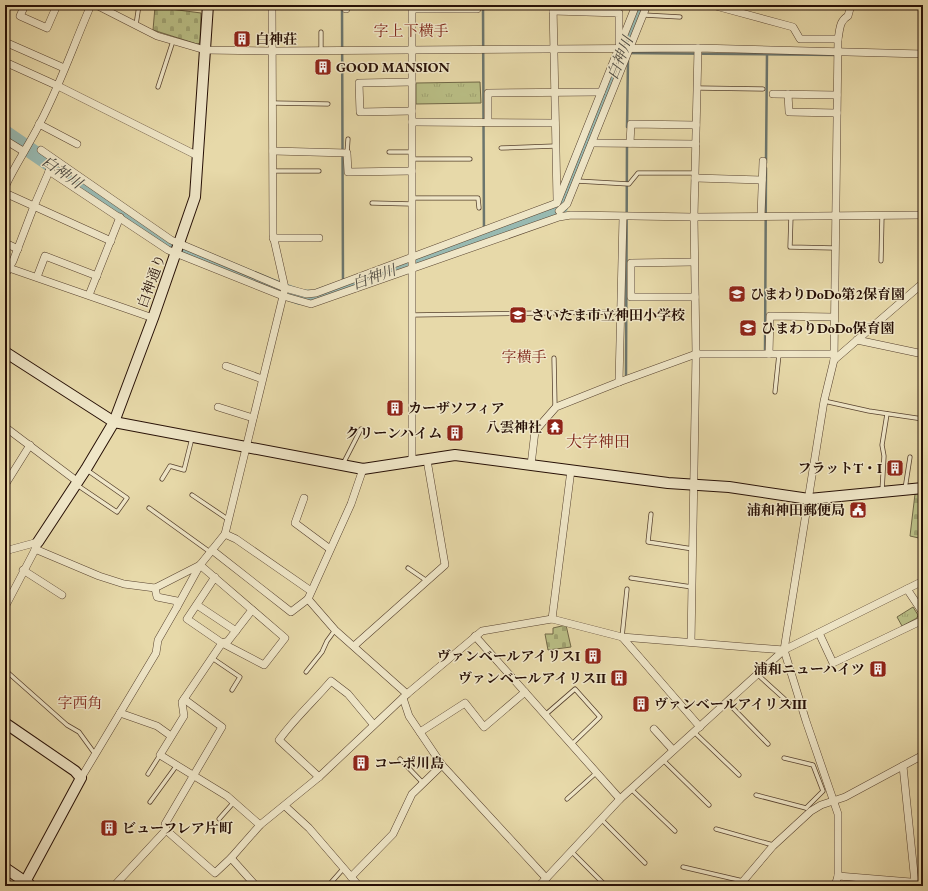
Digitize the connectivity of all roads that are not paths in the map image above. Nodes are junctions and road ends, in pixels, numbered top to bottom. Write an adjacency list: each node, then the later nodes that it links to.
1 (25, 5): 2 (street)
2 (57, 5)
3 (91, 5): 33 (street)
4 (96, 5): 17 (street)
5 (139, 5): 17 (lane)
6 (208, 5): 26 (street, 白神通り)
7 (272, 5): 28 (street)
8 (477, 5): 13 (street)
9 (636, 5): 22 (street)
10 (647, 5): 15 (street)
11 (712, 5): 19 (street)
12 (851, 5): 19 (street)
13 (412, 7): 27 (street)
14 (553, 8): 22 (street); 25 (street)
15 (644, 14): 16 (lane); 23 (street)
16 (680, 17)
17 (136, 26): 20 (street)
18 (321, 32): 29 (lane)
19 (838, 39): 30 (street)
20 (173, 41): 26 (street); 36 (lane)
21 (5, 42): 33 (street)
22 (619, 48): 23 (street); 25 (street); 39 (street)
23 (630, 48): 24 (street); 55 (street)
24 (698, 48): 30 (street); 37 (street)
25 (554, 49): 27 (street); 40 (street)
26 (205, 50): 28 (street); 67 (street, 白神通り)
27 (412, 50): 29 (street); 34 (street)
28 (272, 51): 29 (street); 44 (street)
29 (321, 51)
30 (838, 51): 31 (street); 43 (street)
31 (923, 54)
32 (5, 62): 35 (street)
33 (64, 68): 35 (street)
34 (412, 82): 46 (street); 46 (street)
35 (58, 86): 51 (street); 67 (street)
36 (158, 87)
37 (697, 88): 38 (lane); 52 (street)
38 (762, 89)
39 (601, 92): 40 (street); 81 (street)
40 (554, 93): 49 (street); 50 (street)
41 (773, 94): 42 (street)
42 (788, 94): 43 (street); 47 (street)
43 (837, 95): 47 (street)
44 (272, 103): 45 (lane); 63 (street)
45 (328, 104)
46 (412, 111): 48 (street)
47 (837, 113): 85 (street)
48 (412, 122): 49 (street); 66 (street)
49 (488, 122): 50 (street)
50 (555, 123): 59 (street)
51 (39, 124): 57 (street); 60 (street)
52 (696, 125): 56 (street); 58 (street)
53 (348, 139): 65 (lane)
54 (5, 140): 60 (street)
55 (592, 143): 56 (street); 76 (street)
56 (630, 143): 58 (street)
57 (77, 144)
58 (696, 144): 74 (street)
59 (556, 146): 61 (lane); 81 (street)
60 (25, 148): 77 (street)
61 (501, 148)
62 (41, 150): 70 (street)
63 (273, 151): 65 (street); 71 (street)
64 (388, 152): 66 (lane)
65 (347, 153): 73 (street)
66 (412, 155): 68 (lane); 73 (street)
67 (198, 156): 97 (street, 白神通り)
68 (470, 158)
69 (762, 161): 75 (street)
70 (52, 165): 82 (street); 90 (street); 97 (street)
71 (273, 171): 72 (lane); 93 (street)
72 (319, 171)
73 (412, 171): 79 (street)
74 (695, 176): 75 (street); 76 (lane); 92 (street)
75 (762, 180): 88 (street)
76 (576, 181): 84 (street)
77 (5, 187)
78 (5, 193): 82 (street)
79 (412, 201): 80 (lane); 83 (lane); 100 (street)
80 (372, 203)
81 (557, 203): 84 (street); 100 (street)
82 (34, 206): 95 (street); 99 (street)
83 (479, 208)
84 (559, 214): 91 (street); 103 (street)
85 (835, 215): 86 (street); 89 (street); 98 (street)
86 (882, 215): 87 (street); 101 (lane)
87 (923, 215)
88 (761, 216): 89 (street); 92 (street)
89 (791, 216): 98 (lane)
90 (120, 217): 95 (street); 97 (street)
91 (623, 217): 92 (street); 111 (street)
92 (694, 217): 102 (street)
93 (273, 238): 94 (street); 108 (street)
94 (319, 238)
95 (111, 241): 105 (street)
96 (5, 243): 99 (street)
97 (178, 248): 108 (street); 108 (street); 114 (street, 白神通り)
98 (834, 248): 113 (street)
99 (18, 249): 104 (street)
100 (412, 256): 103 (street); 108 (street)
101 (881, 261)
102 (694, 262): 110 (street); 110 (street)
103 (412, 269): 108 (street); 112 (street)
104 (7, 271): 106 (street)
105 (97, 276): 106 (street); 109 (street)
106 (37, 277): 109 (street)
107 (923, 283): 115 (street)
108 (284, 291): 124 (street)
109 (89, 296): 114 (street)
110 (695, 297): 117 (street)
111 (621, 312): 112 (lane); 125 (street)
112 (412, 315): 141 (street)
113 (834, 317): 118 (street); 121 (street)
114 (153, 318): 133 (street, 白神通り)
115 (857, 340): 120 (street); 121 (street)
116 (5, 352): 133 (street)
117 (696, 354): 118 (street); 125 (street); 150 (street)
118 (769, 354): 119 (street)
119 (779, 354): 121 (street); 126 (lane)
120 (923, 354)
121 (833, 357): 127 (street)
122 (554, 358): 129 (lane)
123 (226, 366): 124 (street)
124 (262, 379): 131 (street)
125 (619, 382): 129 (street)
126 (775, 392)
127 (824, 401): 130 (lane); 156 (street)
128 (218, 407): 131 (street)
129 (556, 408): 143 (street)
130 (887, 414): 132 (lane); 153 (lane)
131 (252, 418): 138 (street)
132 (923, 419)
133 (114, 422): 136 (street); 144 (street, 白神通り)
134 (5, 427): 137 (street)
135 (361, 429): 142 (lane)
136 (192, 437): 138 (street); 147 (lane)
137 (30, 445): 148 (street); 149 (street)
138 (246, 447): 142 (street); 159 (street)
139 (910, 457): 152 (lane)
140 (427, 460): 141 (street); 143 (street); 172 (street)
141 (412, 462): 145 (street)
142 (342, 465): 145 (street)
143 (531, 465): 146 (street)
144 (86, 469): 148 (street, 白神通り); 148 (lane)
145 (363, 469): 162 (street)
146 (571, 470): 150 (street); 185 (street)
147 (162, 478)
148 (77, 483): 161 (street, 白神通り)
149 (5, 485)
150 (694, 485): 156 (street); 163 (street)
151 (923, 488): 152 (street)
152 (905, 489): 153 (street)
153 (881, 492): 156 (street)
154 (192, 495): 159 (lane)
155 (304, 498): 162 (street)
156 (809, 500): 195 (street)
157 (149, 508): 165 (lane)
158 (651, 514): 163 (lane)
159 (229, 520): 160 (street)
160 (226, 534): 165 (street); 177 (street)
161 (37, 545): 164 (street); 168 (street); 174 (street)
162 (330, 549): 177 (street)
163 (693, 549): 173 (street)
164 (5, 551)
165 (211, 551): 166 (street); 179 (street)
166 (200, 564): 169 (street); 174 (street); 182 (street)
167 (408, 568): 172 (lane)
168 (23, 570): 178 (street); 181 (street)
169 (215, 577): 180 (street); 183 (street)
170 (631, 578): 173 (lane)
171 (923, 581): 176 (street)
172 (427, 582): 194 (street)
173 (693, 587): 192 (street)
174 (155, 588): 182 (street)
175 (627, 589): 191 (lane)
176 (907, 589): 184 (street); 189 (street)
177 (311, 591): 179 (street)
178 (62, 595)
179 (308, 599): 187 (street)
180 (197, 605): 188 (street); 193 (street)
181 (5, 607)
182 (177, 607): 206 (street)
183 (252, 610): 188 (street); 193 (street)
184 (923, 613)
185 (552, 619): 190 (street); 191 (street)
186 (923, 620): 189 (street)
187 (335, 630): 194 (street); 198 (lane)
188 (236, 631): 193 (street)
189 (819, 633): 195 (street)
190 (475, 636): 201 (street); 202 (street)
191 (622, 636): 192 (street); 211 (street)
192 (692, 642): 195 (street)
193 (222, 643): 196 (street)
194 (354, 646): 202 (street)
195 (784, 650): 199 (street); 239 (street)
196 (212, 658): 200 (lane); 203 (street)
197 (5, 670): 217 (lane)
198 (306, 672)
199 (758, 674): 204 (street); 205 (lane)
200 (232, 690)
201 (525, 692): 207 (street); 212 (street)
202 (405, 696): 209 (street); 212 (street)
203 (184, 699): 213 (street); 228 (street)
204 (727, 702): 211 (street); 214 (lane)
205 (789, 703)
206 (120, 713): 213 (street); 217 (street)
207 (545, 716): 215 (street); 215 (lane)
208 (5, 723): 231 (street)
209 (373, 724): 230 (street); 230 (street)
210 (654, 729): 216 (street)
211 (697, 729): 216 (street); 229 (lane)
212 (420, 732): 224 (street)
213 (171, 736): 218 (street)
214 (768, 744)
215 (572, 745): 226 (street)
216 (673, 750): 222 (street)
217 (95, 754): 231 (street)
218 (160, 755): 223 (street); 227 (lane)
219 (923, 755): 225 (street)
220 (784, 758): 242 (lane)
221 (400, 759): 232 (lane)
222 (663, 760): 233 (street); 240 (lane)
223 (177, 765): 228 (street); 237 (lane)
224 (442, 765): 232 (street); 258 (street)
225 (903, 766): 239 (street); 261 (street)
226 (596, 773): 235 (lane); 236 (street)
227 (148, 774)
228 (194, 775): 238 (street); 246 (street)
229 (739, 775)
230 (319, 777): 241 (street)
231 (81, 778): 264 (street)
232 (423, 783): 257 (street)
233 (631, 789): 236 (street); 248 (lane)
234 (756, 796): 242 (lane)
235 (567, 799)
236 (620, 799): 244 (street)
237 (150, 802)
238 (234, 802): 243 (lane); 245 (street)
239 (833, 802): 242 (street); 256 (street)
240 (709, 805)
241 (284, 806): 245 (street); 255 (street)
242 (808, 810): 249 (street)
243 (219, 819)
244 (601, 819): 250 (street); 252 (lane)
245 (260, 825): 251 (street)
246 (166, 830): 251 (street); 265 (street)
247 (716, 830): 249 (lane)
248 (675, 831)
249 (774, 845): 263 (street)
250 (571, 850): 258 (street); 259 (lane)
251 (231, 858): 266 (street)
252 (645, 863)
253 (683, 867): 263 (lane)
254 (5, 868): 264 (street)
255 (344, 868): 257 (street); 267 (lane)
256 (838, 876): 260 (street); 270 (street)
257 (351, 877): 268 (street)
258 (546, 878): 269 (street)
259 (603, 883)
260 (880, 883): 261 (street)
261 (915, 883): 262 (street)
262 (923, 883)
263 (741, 884)
264 (26, 885)
265 (114, 886)
266 (256, 886)
267 (328, 886)
268 (359, 886)
269 (539, 886)
270 (835, 886)

